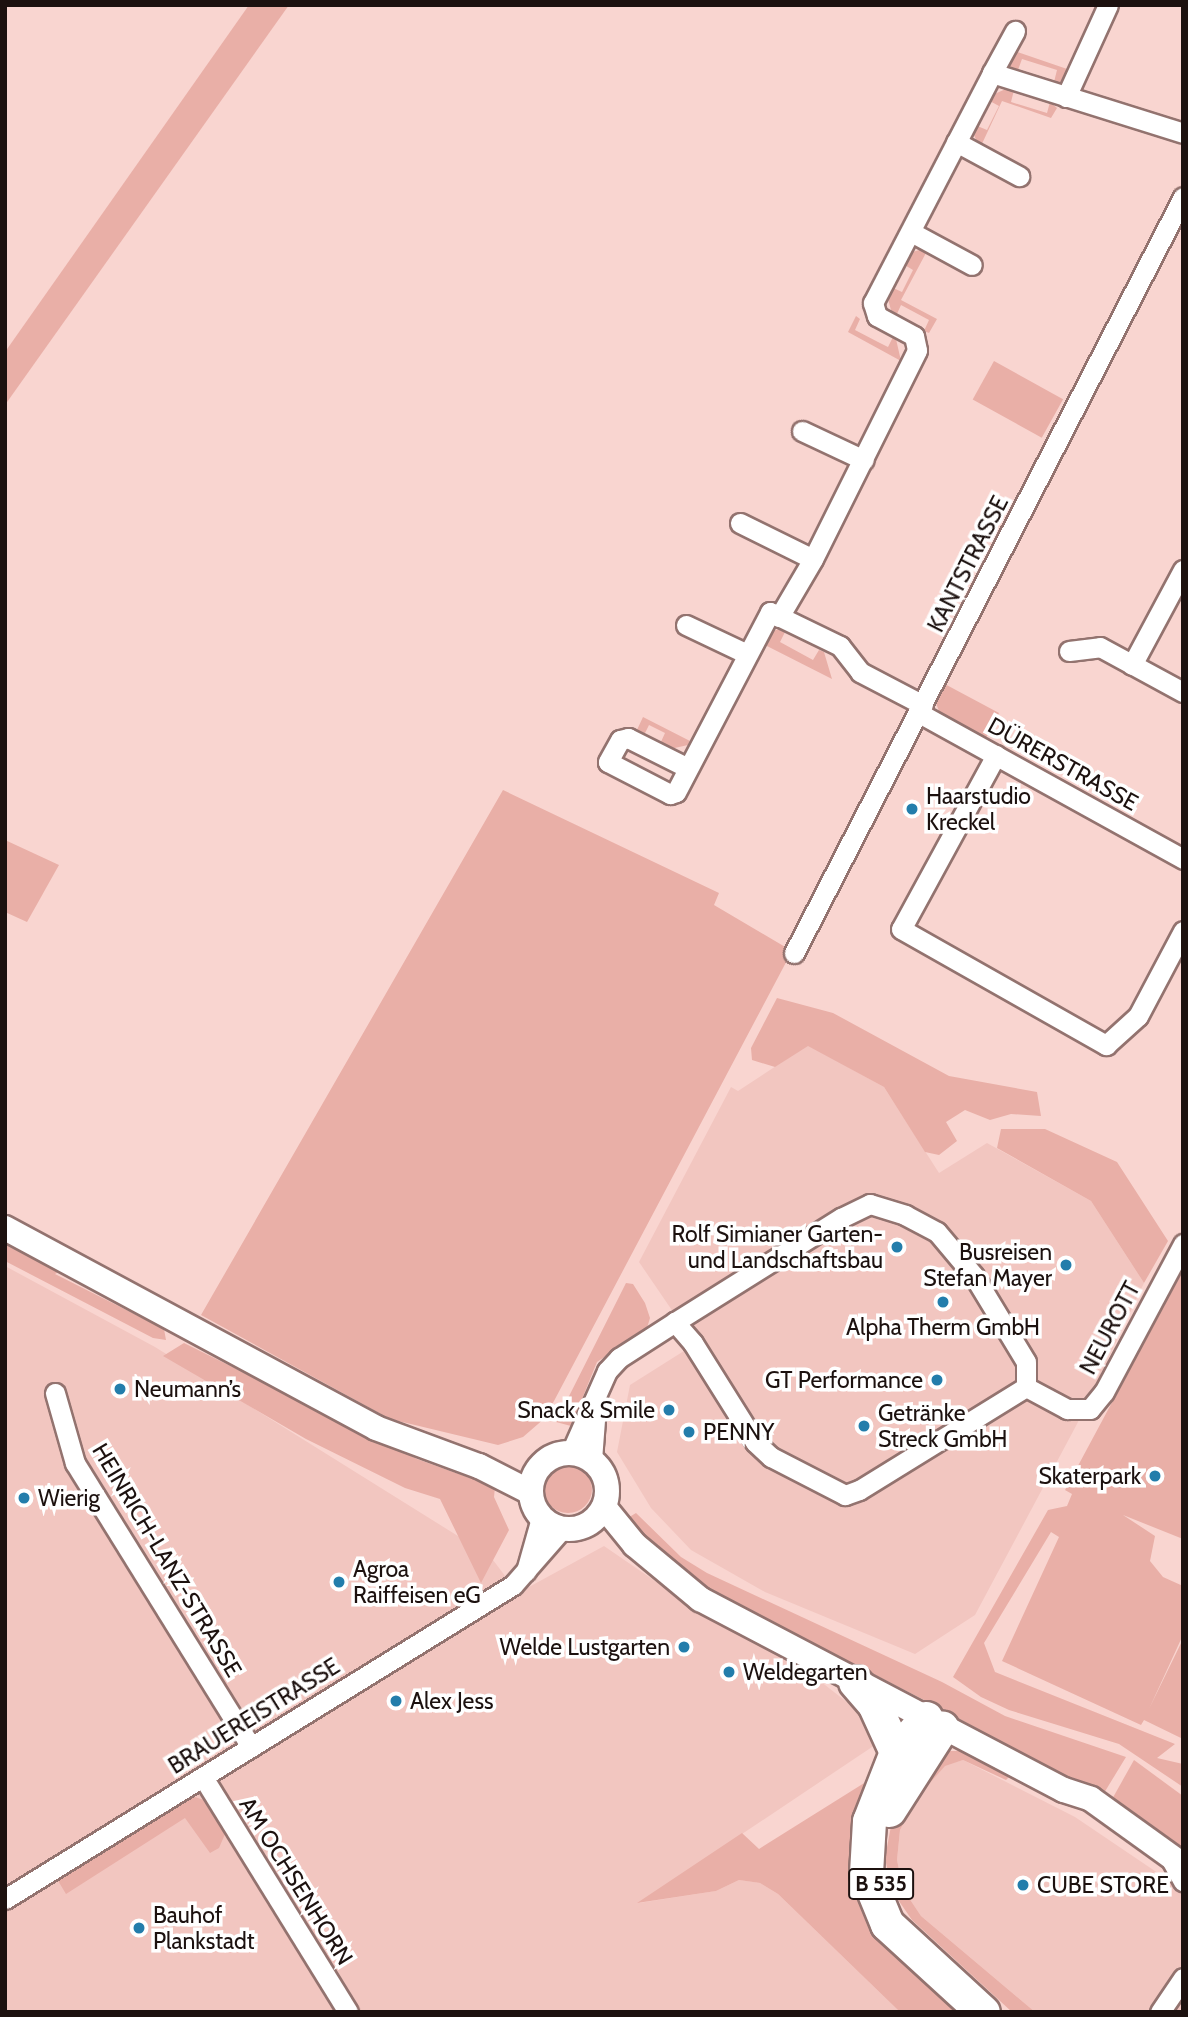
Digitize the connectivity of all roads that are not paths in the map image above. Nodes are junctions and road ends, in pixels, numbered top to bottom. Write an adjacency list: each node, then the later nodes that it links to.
1 (1108, 5): 4 (street)
2 (1015, 31): 3 (street)
3 (992, 73): 4 (street); 6 (street)
4 (1066, 97): 5 (street)
5 (1183, 133)
6 (956, 142): 7 (street); 9 (street)
7 (1019, 176)
8 (1183, 197): 22 (street, KANTSTRASSE)
9 (911, 232): 10 (street); 12 (street)
10 (972, 265)
11 (802, 431): 12 (street)
12 (864, 460): 14 (street)
13 (740, 523): 14 (street)
14 (813, 559): 16 (street)
15 (1183, 570): 20 (street)
16 (779, 617): 19 (street); 22 (street, DÜRERSTRASSE)
17 (686, 625): 19 (street)
18 (1069, 651): 20 (street)
19 (747, 654): 24 (street)
20 (1132, 665): 21 (street)
21 (1183, 692)
22 (921, 709): 23 (street, DÜRERSTRASSE); 27 (street, KANTSTRASSE)
23 (996, 755): 25 (street, DÜRERSTRASSE); 26 (street)
24 (688, 768): 24 (street)
25 (1183, 859)
26 (1183, 931)
27 (794, 953)
28 (5, 1228): 34 (street)
29 (1183, 1244): 31 (street, NEUROTT)
30 (675, 1322): 31 (street); 31 (street); 33 (street)
31 (1026, 1387)
32 (55, 1392): 41 (street, HEINRICH-LANZ-STRASSE)
33 (582, 1456): 34 (street); 35 (street)
34 (533, 1481): 36 (street)
35 (604, 1507): 37 (street); 38 (street)
36 (551, 1523): 37 (street); 41 (street, BRAUEREISTRASSE)
37 (587, 1525): 38 (street)
38 (635, 1545): 39 (street)
39 (855, 1682): 40 (street); 42 (highway)
40 (934, 1722): 42 (highway, B 535); 44 (street); 50 (highway, B 535)
41 (251, 1747): 43 (street, BRAUEREISTRASSE)
42 (896, 1752): 49 (highway, B 535)
43 (203, 1777): 46 (street, BRAUEREISTRASSE); 48 (street, AM OCHSENHORN)
44 (1176, 1861): 45 (street)
45 (1183, 1881)
46 (5, 1899)
47 (1183, 1978): 51 (street)
48 (348, 2012)
49 (984, 2012)
50 (996, 2012)
51 (1160, 2012)

